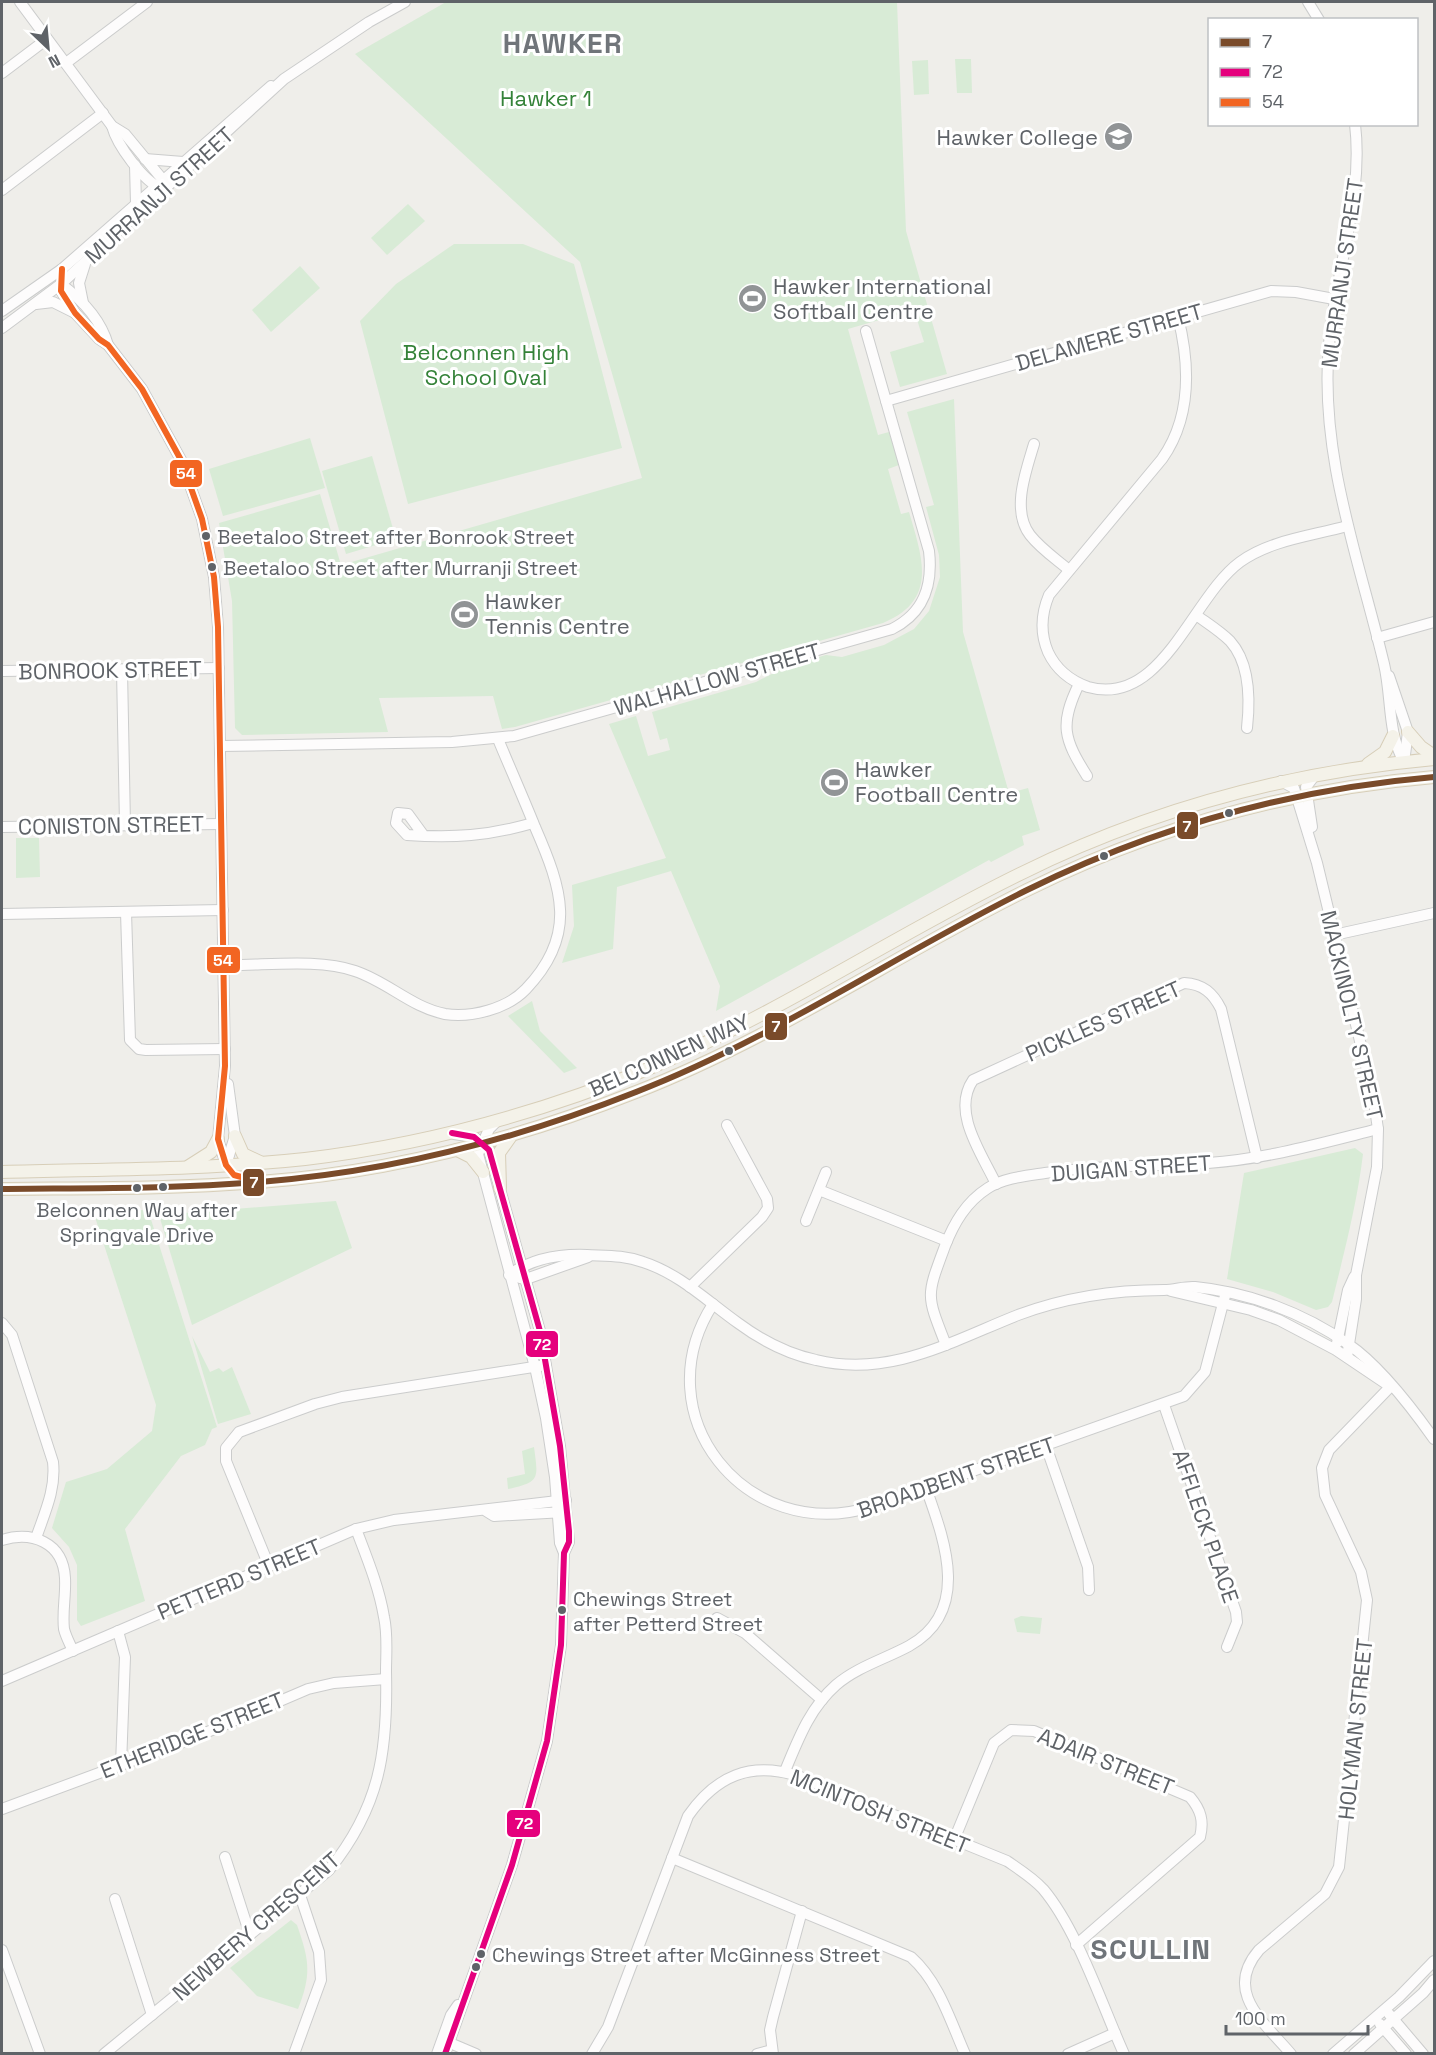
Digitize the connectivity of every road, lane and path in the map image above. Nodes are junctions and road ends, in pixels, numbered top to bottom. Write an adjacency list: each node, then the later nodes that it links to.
1 (20, 2): 6 (street)
2 (147, 2): 7 (street)
3 (405, 2): 9 (street, MURRANJI STREET)
4 (1308, 2): 5 (street)
5 (1318, 18)
6 (47, 39): 7 (street); 8 (street)
7 (66, 63): 10 (street)
8 (2, 73)
9 (284, 80): 13 (street, MURRANJI STREET); 14 (street, MURRANJI STREET)
10 (103, 113): 12 (street); 15 (street)
11 (1355, 126): 21 (street, MURRANJI STREET)
12 (140, 162): 13 (street); 14 (street); 16 (street)
13 (183, 162): 14 (street, MURRANJI STREET)
14 (161, 186): 16 (street, MURRANJI STREET); 17 (street, MURRANJI STREET)
15 (2, 190)
16 (136, 204): 18 (street, MURRANJI STREET)
17 (87, 261): 19 (street, MURRANJI STREET); 22 (street)
18 (62, 269): 19 (street); 20 (street, MURRANJI STREET)
19 (61, 284): 20 (street); 22 (street); 23 (street, MURRANJI STREET); 25 (street)
20 (42, 286): 24 (street, MURRANJI STREET)
21 (1334, 299): 26 (street, DELAMERE STREET); 32 (street, MURRANJI STREET)
22 (83, 303): 29 (street)
23 (36, 304): 25 (street); 27 (street, MURRANJI STREET)
24 (2, 311)
25 (75, 313): 29 (street)
26 (1178, 317): 30 (street, DELAMERE STREET); 33 (street)
27 (2, 328)
28 (866, 331): 30 (street, WALHALLOW STREET)
29 (108, 345): 37 (street)
30 (886, 401): 45 (street, WALHALLOW STREET)
31 (1034, 444): 33 (street)
32 (1347, 526): 34 (street); 36 (street, MURRANJI STREET)
33 (1069, 570): 41 (street)
34 (1196, 615): 41 (street); 42 (street)
35 (1434, 622): 36 (street)
36 (1377, 638): 38 (street, MURRANJI STREET)
37 (219, 668): 39 (street, BONROOK STREET); 46 (street)
38 (1385, 668): 43 (street, MURRANJI STREET); 44 (street, MURRANJI STREET)
39 (122, 670): 40 (street, BONROOK STREET); 58 (street)
40 (2, 672)
41 (1078, 684): 51 (street)
42 (1247, 728)
43 (1408, 732): 47 (main road); 48 (street, MURRANJI STREET)
44 (1394, 736): 48 (street, MURRANJI STREET); 49 (main road)
45 (498, 739): 46 (street, WALHALLOW STREET); 56 (street)
46 (220, 746): 57 (street)
47 (1434, 757): 48 (main road, BELCONNEN WAY)
48 (1404, 762): 49 (main road, BELCONNEN WAY); 52 (main road); 54 (main road)
49 (1364, 766): 50 (main road, BELCONNEN WAY)
50 (1315, 775): 53 (main road, BELCONNEN WAY); 55 (street)
51 (1087, 776)
52 (1432, 777): 54 (main road, BELCONNEN WAY)
53 (1281, 781): 55 (street); 61 (main road, BELCONNEN WAY)
54 (1381, 782): 55 (main road, BELCONNEN WAY)
55 (1301, 796): 62 (main road, BELCONNEN WAY); 67 (street, MACKINOLTY STREET)
56 (533, 823): 60 (street); 68 (street)
57 (221, 824): 58 (street, CONISTON STREET); 63 (street)
58 (124, 825): 59 (street, CONISTON STREET)
59 (2, 827)
60 (424, 836)
61 (1015, 876): 62 (main road); 69 (main road, BELCONNEN WAY)
62 (1023, 892): 70 (main road, BELCONNEN WAY)
63 (223, 910): 64 (street); 68 (street)
64 (126, 912): 66 (street); 71 (street)
65 (1434, 913): 67 (street)
66 (2, 914)
67 (1334, 935): 75 (street, MACKINOLTY STREET)
68 (224, 965): 71 (street)
69 (755, 1017): 70 (main road); 73 (main road, BELCONNEN WAY)
70 (764, 1033): 78 (main road, BELCONNEN WAY)
71 (225, 1048): 72 (street)
72 (225, 1066): 77 (street); 79 (street)
73 (500, 1119): 76 (main road, BELCONNEN WAY); 80 (street)
74 (728, 1125): 102 (street)
75 (1378, 1129): 82 (street, DUIGAN STREET); 100 (street, MACKINOLTY STREET)
76 (445, 1133): 80 (street); 83 (main road, BELCONNEN WAY)
77 (235, 1136): 83 (main road); 84 (street)
78 (511, 1136): 80 (main road, BELCONNEN WAY); 92 (main road)
79 (218, 1139): 84 (street); 85 (main road)
80 (482, 1143): 81 (main road, BELCONNEN WAY); 87 (street); 92 (street)
81 (457, 1150): 87 (main road); 89 (main road, BELCONNEN WAY)
82 (1257, 1158): 90 (street, DUIGAN STREET); 90 (street, PICKLES STREET)
83 (263, 1163): 84 (main road, BELCONNEN WAY)
84 (226, 1166): 85 (main road, BELCONNEN WAY); 89 (main road); 91 (main road)
85 (186, 1168): 86 (main road, BELCONNEN WAY)
86 (2, 1172)
87 (483, 1172): 99 (street)
88 (826, 1172): 94 (street)
89 (259, 1182): 91 (main road, BELCONNEN WAY)
90 (996, 1184): 96 (street, DUIGAN STREET)
91 (196, 1186): 93 (main road, BELCONNEN WAY)
92 (500, 1188): 98 (street)
93 (2, 1189)
94 (819, 1190): 95 (street); 96 (street)
95 (806, 1221)
96 (947, 1241): 110 (street, DUIGAN STREET)
97 (591, 1256): 98 (street); 101 (street); 102 (street)
98 (522, 1266): 99 (street); 101 (street)
99 (509, 1275): 101 (street); 113 (street)
100 (1356, 1275): 105 (street, MACKINOLTY STREET); 109 (street, MACKINOLTY STREET)
101 (526, 1279): 113 (street)
102 (690, 1287): 104 (street)
103 (1224, 1297): 107 (street); 110 (street); 111 (street); 115 (street, BROADBENT STREET)
104 (713, 1305): 110 (street); 118 (street, BROADBENT STREET)
105 (1343, 1313): 107 (street); 108 (street, MACKINOLTY STREET)
106 (2, 1323): 123 (street)
107 (1312, 1323): 108 (street)
108 (1339, 1338): 109 (street); 111 (street, MACKINOLTY STREET)
109 (1349, 1344): 112 (street, MACKINOLTY STREET); 114 (street)
110 (946, 1345)
111 (1336, 1350): 112 (street)
112 (1347, 1357): 114 (street)
113 (540, 1366): 119 (street); 125 (street)
114 (1391, 1386): 116 (street); 165 (street, HOLYMAN STREET)
115 (1164, 1405): 117 (street, BROADBENT STREET); 129 (street, AFFLECK PLACE)
116 (1434, 1438)
117 (1046, 1446): 118 (street, BROADBENT STREET); 126 (street)
118 (926, 1488): 133 (street)
119 (561, 1500): 120 (street, PETTERD STREET); 121 (street)
120 (486, 1511): 121 (street, PETTERD STREET); 122 (street, PETTERD STREET)
121 (562, 1512): 154 (street)
122 (356, 1529): 125 (street, PETTERD STREET); 131 (street, NEWBERY CRESCENT)
123 (36, 1538): 124 (street); 130 (street)
124 (2, 1540)
125 (269, 1566): 128 (street, PETTERD STREET)
126 (1089, 1590)
127 (717, 1618): 133 (street)
128 (118, 1631): 130 (street, PETTERD STREET); 134 (street)
129 (1227, 1647)
130 (73, 1651): 132 (street, PETTERD STREET)
131 (387, 1679): 134 (street, ETHERIDGE STREET); 140 (street, NEWBERY CRESCENT)
132 (2, 1681)
133 (822, 1700): 135 (street)
134 (121, 1765): 136 (street, ETHERIDGE STREET)
135 (785, 1772): 137 (street, MCINTOSH STREET); 139 (street, MCINTOSH STREET)
136 (2, 1809)
137 (954, 1840): 144 (street, MCINTOSH STREET); 144 (street, ADAIR STREET)
138 (225, 1857): 143 (street)
139 (672, 1858): 142 (street); 160 (street, MCINTOSH STREET)
140 (300, 1894): 143 (street, NEWBERY CRESCENT); 158 (street)
141 (115, 1899): 149 (street)
142 (802, 1911): 155 (street); 162 (street)
143 (250, 1935): 149 (street, NEWBERY CRESCENT)
144 (1076, 1945): 153 (street, MCINTOSH STREET)
145 (2, 1950): 156 (street)
146 (1434, 1961): 148 (street)
147 (1434, 1980): 151 (street)
148 (1384, 2009): 150 (street); 151 (street)
149 (152, 2015): 157 (street, NEWBERY CRESCENT)
150 (1375, 2018): 152 (street); 166 (street)
151 (1394, 2020): 152 (street); 169 (street)
152 (1383, 2028): 167 (street); 168 (street)
153 (1115, 2033): 163 (street); 164 (street, MCINTOSH STREET)
154 (445, 2049): 159 (street)
155 (773, 2052): 161 (street)
156 (40, 2054)
157 (104, 2054)
158 (294, 2054)
159 (476, 2054)
160 (592, 2054)
161 (757, 2054)
162 (965, 2054)
163 (1068, 2054)
164 (1124, 2054)
165 (1291, 2054)
166 (1333, 2054)
167 (1354, 2054)
168 (1406, 2054)
169 (1423, 2054)

